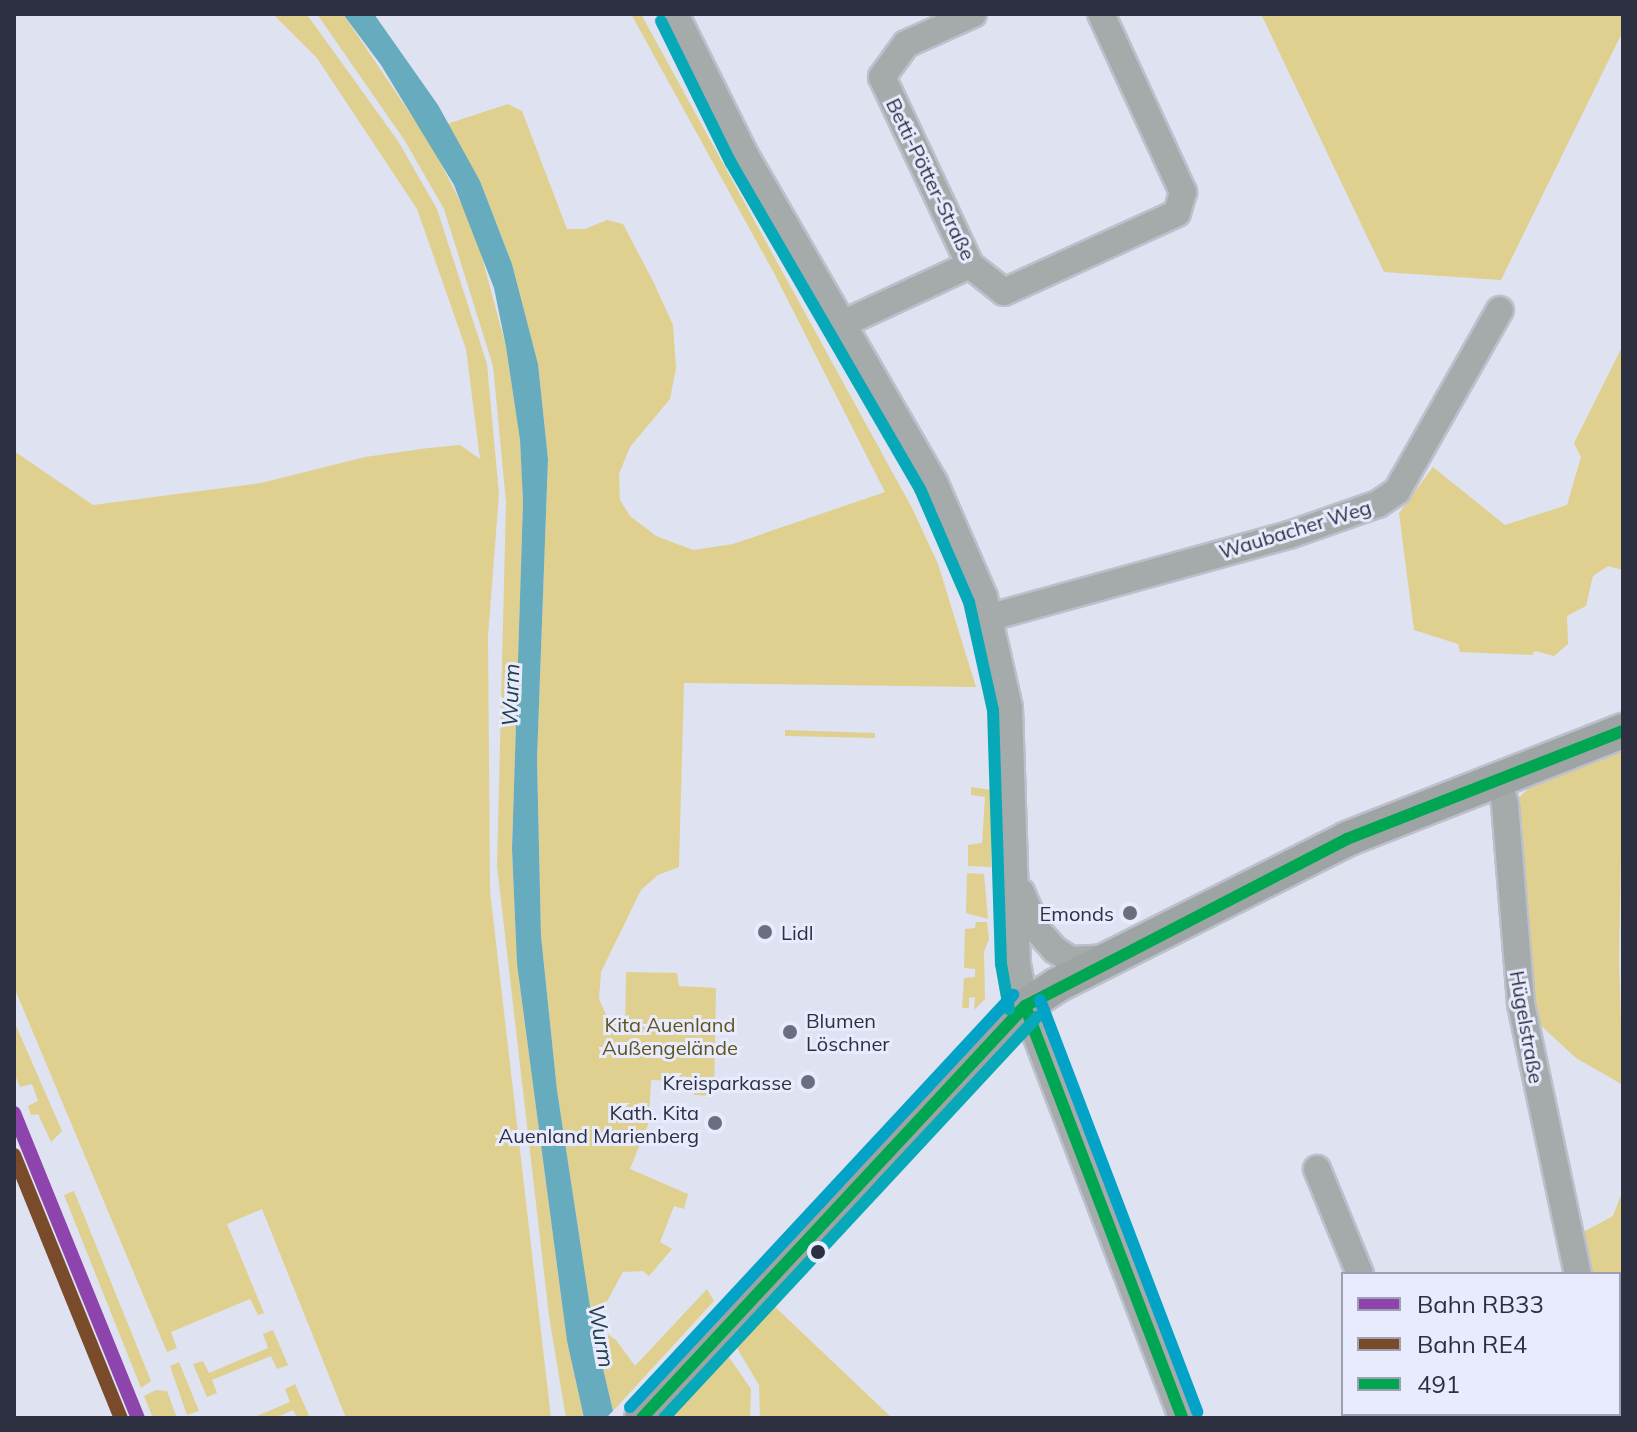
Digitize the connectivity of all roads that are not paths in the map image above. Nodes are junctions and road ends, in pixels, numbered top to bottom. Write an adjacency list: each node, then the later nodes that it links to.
1 (675, 14): 7 (street)
2 (973, 14): 4 (street)
3 (1101, 14): 5 (street, Betti-Pötter-Straße)
4 (942, 20): 5 (street, Betti-Pötter-Straße)
5 (970, 265): 7 (street)
6 (1500, 310): 8 (street, Waubacher Weg)
7 (840, 325): 8 (street)
8 (991, 617): 11 (street)
9 (1623, 731): 10 (main road)
10 (1498, 778): 12 (main road); 16 (street, Hügelstraße)
11 (1016, 881): 12 (street); 13 (street)
12 (1120, 954): 13 (main road)
13 (1025, 1006): 17 (main road); 18 (street)
14 (1317, 1169): 15 (street)
15 (1359, 1272)
16 (1578, 1272)
17 (648, 1412)
18 (1182, 1418)

